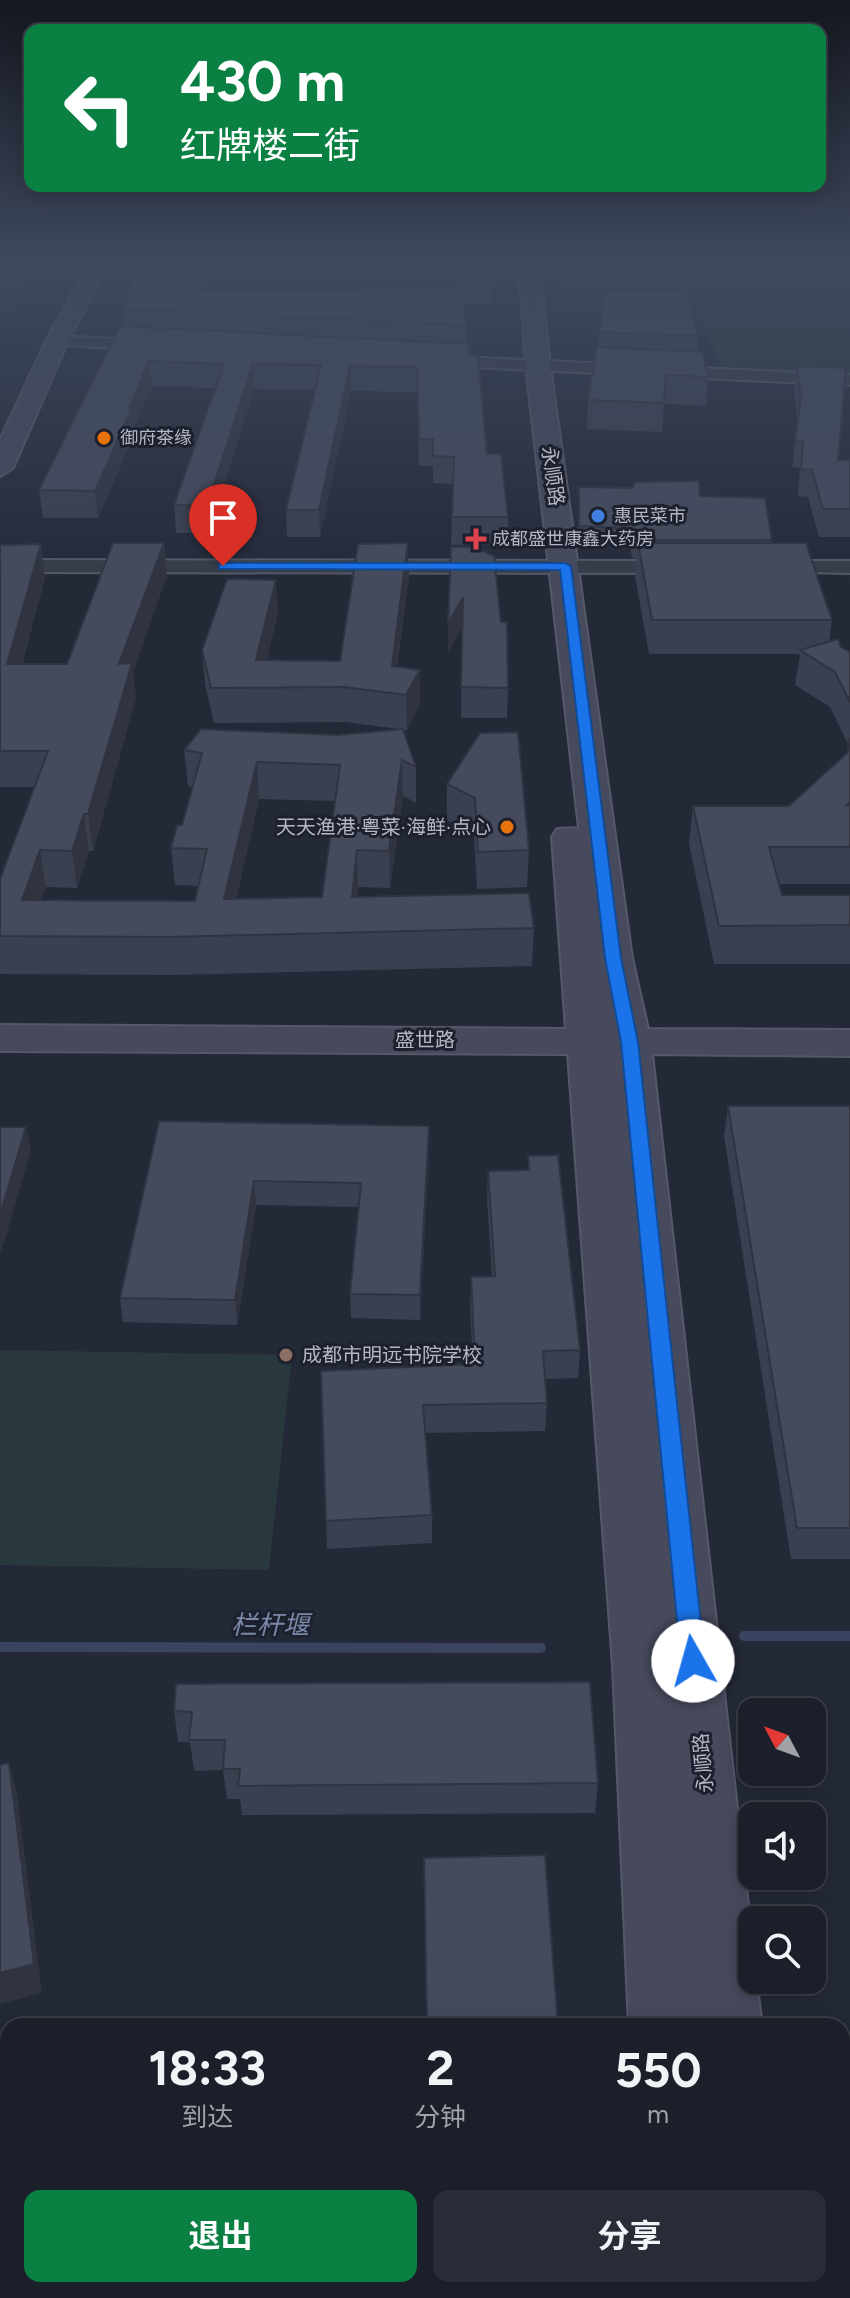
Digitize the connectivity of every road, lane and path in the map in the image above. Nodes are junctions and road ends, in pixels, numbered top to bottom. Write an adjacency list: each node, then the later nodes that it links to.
1 (44, 369): 5 (main road)
2 (529, 369): 7 (main road)
3 (603, 369): 4 (street)
4 (850, 380)
5 (0, 468)
6 (0, 566): 7 (street)
7 (553, 566): 8 (street); 12 (main road)
8 (708, 567)
9 (755, 567): 10 (street)
10 (850, 567)
11 (0, 1038): 12 (main road, 盛世路)
12 (608, 1042): 13 (main road, 盛世路); 14 (main road); 15 (main road, 永顺路)
13 (850, 1043)
14 (663, 2018)
15 (727, 2018)

